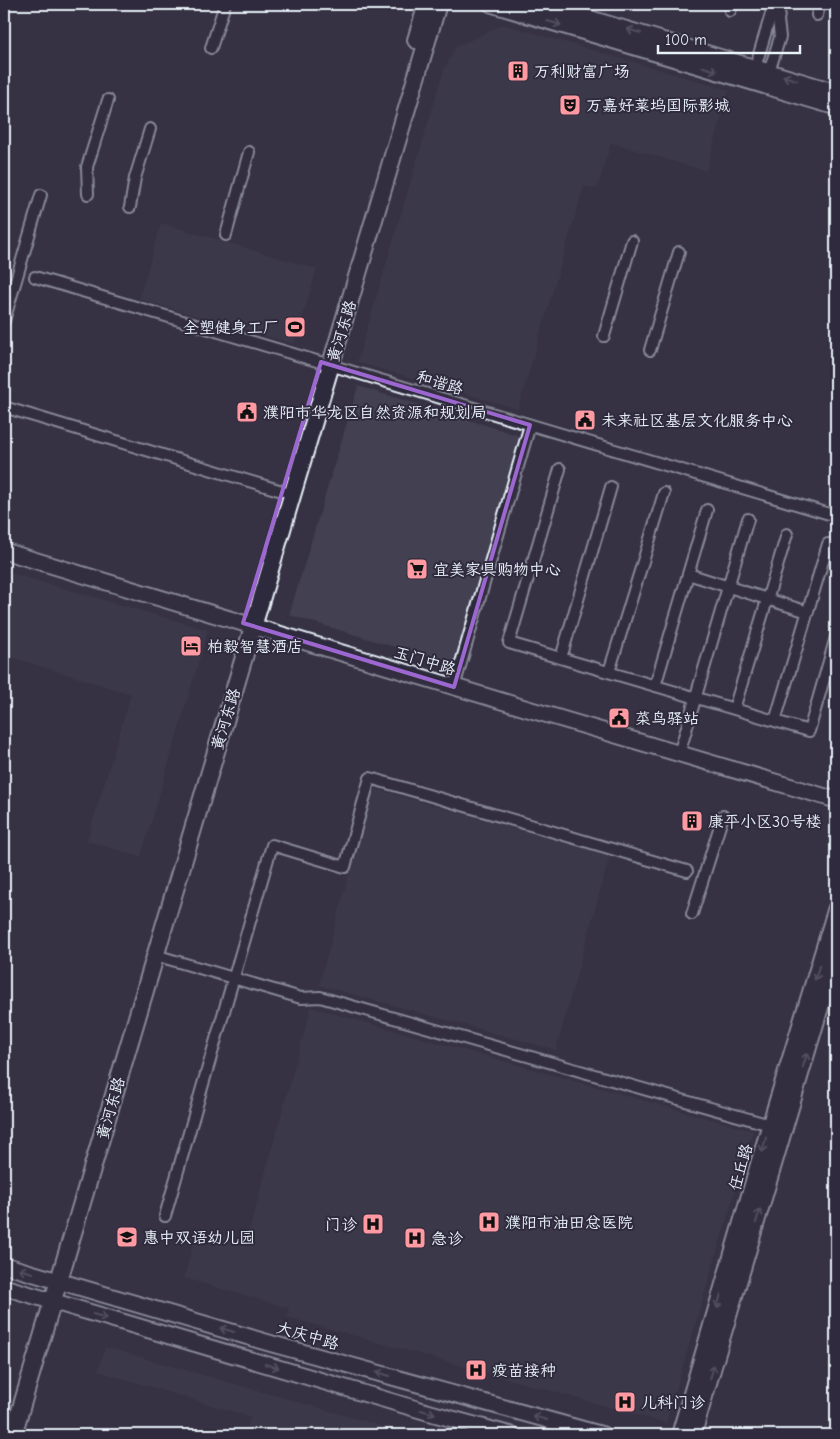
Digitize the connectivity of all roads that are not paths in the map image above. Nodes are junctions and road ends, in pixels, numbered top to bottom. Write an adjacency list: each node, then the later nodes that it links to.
1 (225, 4): 10 (street)
2 (427, 4): 27 (main road, 黄河东路)
3 (438, 4): 27 (main road, 黄河东路)
4 (491, 4): 14 (street, one-way to 14)
5 (541, 4): 11 (street, one-way to 5)
6 (774, 4): 11 (street)
7 (781, 4): 11 (street)
8 (820, 4): 9 (street)
9 (817, 15)
10 (212, 48)
11 (762, 70): 12 (street, one-way to 11)
12 (836, 92)
13 (108, 100): 17 (street)
14 (836, 107)
15 (150, 128): 19 (street)
16 (249, 152): 20 (street)
17 (88, 194)
18 (41, 195): 24 (street)
19 (130, 207)
20 (226, 235)
21 (632, 241): 25 (street)
22 (679, 252): 26 (street)
23 (36, 277): 27 (street, 和谐路)
24 (4, 321)
25 (604, 336)
26 (650, 350)
27 (326, 364): 29 (street, 和谐路); 32 (main road, 黄河东路); 44 (main road, 黄河东路)
28 (4, 407): 32 (street)
29 (530, 425): 35 (street, 和谐路); 49 (street)
30 (560, 469): 46 (street)
31 (611, 487): 46 (street)
32 (282, 491): 44 (main road, 黄河东路)
33 (664, 492): 47 (street)
34 (707, 510): 40 (street)
35 (836, 516)
36 (748, 519): 41 (street)
37 (787, 534): 42 (street)
38 (828, 544): 43 (street)
39 (4, 551): 44 (street, 玉门中路)
40 (688, 574): 41 (street); 48 (street)
41 (728, 586): 42 (street); 50 (street)
42 (767, 598): 43 (street); 51 (street)
43 (808, 612): 52 (street)
44 (248, 624): 49 (street, 玉门中路); 59 (main road, 黄河东路); 65 (main road, 黄河东路)
45 (836, 637): 52 (street)
46 (561, 658): 47 (street)
47 (609, 672): 48 (street)
48 (655, 686): 50 (street)
49 (454, 687): 53 (street, 玉门中路)
50 (696, 698): 51 (street); 53 (street)
51 (734, 709): 52 (street)
52 (775, 721)
53 (679, 754): 54 (street, 玉门中路)
54 (836, 800)
55 (723, 816): 58 (street)
56 (687, 871): 61 (street)
57 (836, 909): 62 (street, 任丘路, one-way to 62)
58 (692, 914)
59 (155, 955): 61 (street); 65 (main road, 黄河东路)
60 (836, 955): 73 (street, 任丘路, one-way to 60)
61 (234, 978): 62 (street); 63 (street)
62 (770, 1125): 72 (street, 任丘路, one-way to 72)
63 (165, 1216)
64 (4, 1265): 65 (street, 大庆中路, one-way to 64)
65 (54, 1280): 67 (main road, 黄河东路); 71 (street, 大庆中路, one-way to 65)
66 (4, 1288): 67 (street)
67 (48, 1300): 68 (main road, 黄河东路); 69 (main road, 黄河东路); 70 (street, one-way to 70)
68 (4, 1429)
69 (13, 1435)
70 (511, 1435)
71 (603, 1435)
72 (680, 1435)
73 (693, 1435)

